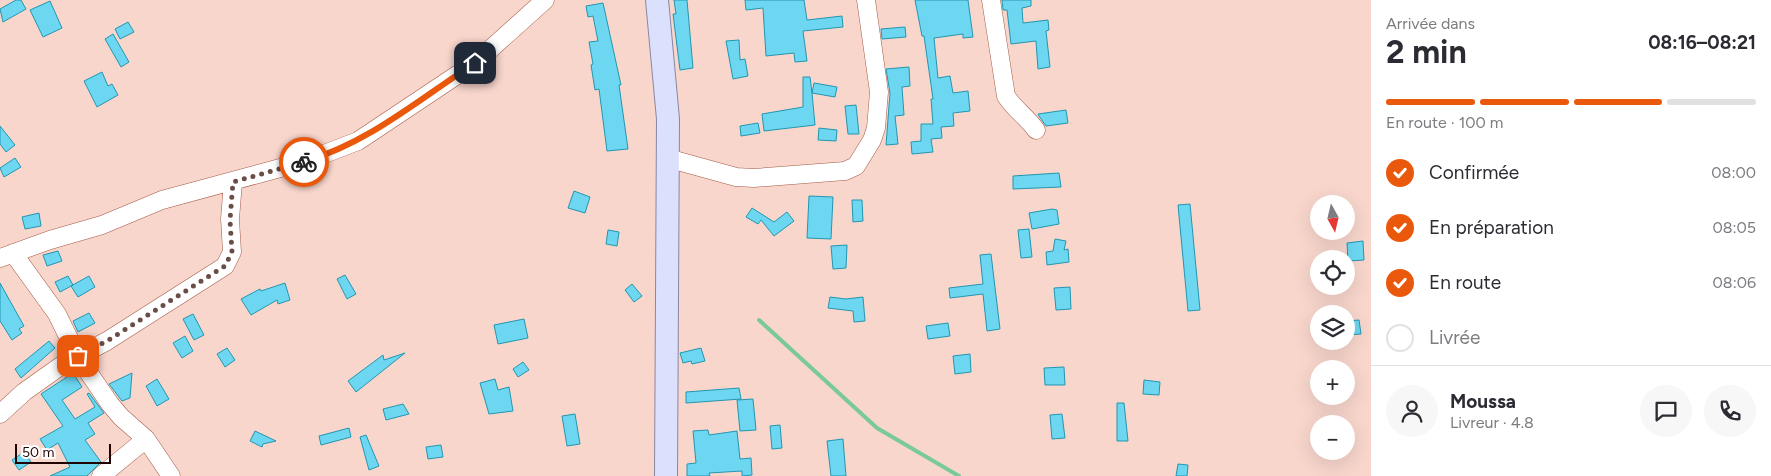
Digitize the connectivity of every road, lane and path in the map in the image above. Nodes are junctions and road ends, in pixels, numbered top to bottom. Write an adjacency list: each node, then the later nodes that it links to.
1 (545, 0): 7 (street)
2 (657, 0): 6 (main road)
3 (866, 0): 6 (street)
4 (991, 0): 5 (street)
5 (1036, 130)
6 (667, 158): 14 (main road)
7 (233, 182): 8 (street); 9 (street)
8 (7, 256): 9 (street)
9 (78, 356): 10 (street); 11 (street)
10 (0, 414)
11 (146, 439): 12 (street); 13 (street)
12 (100, 476)
13 (171, 476)
14 (666, 476)

